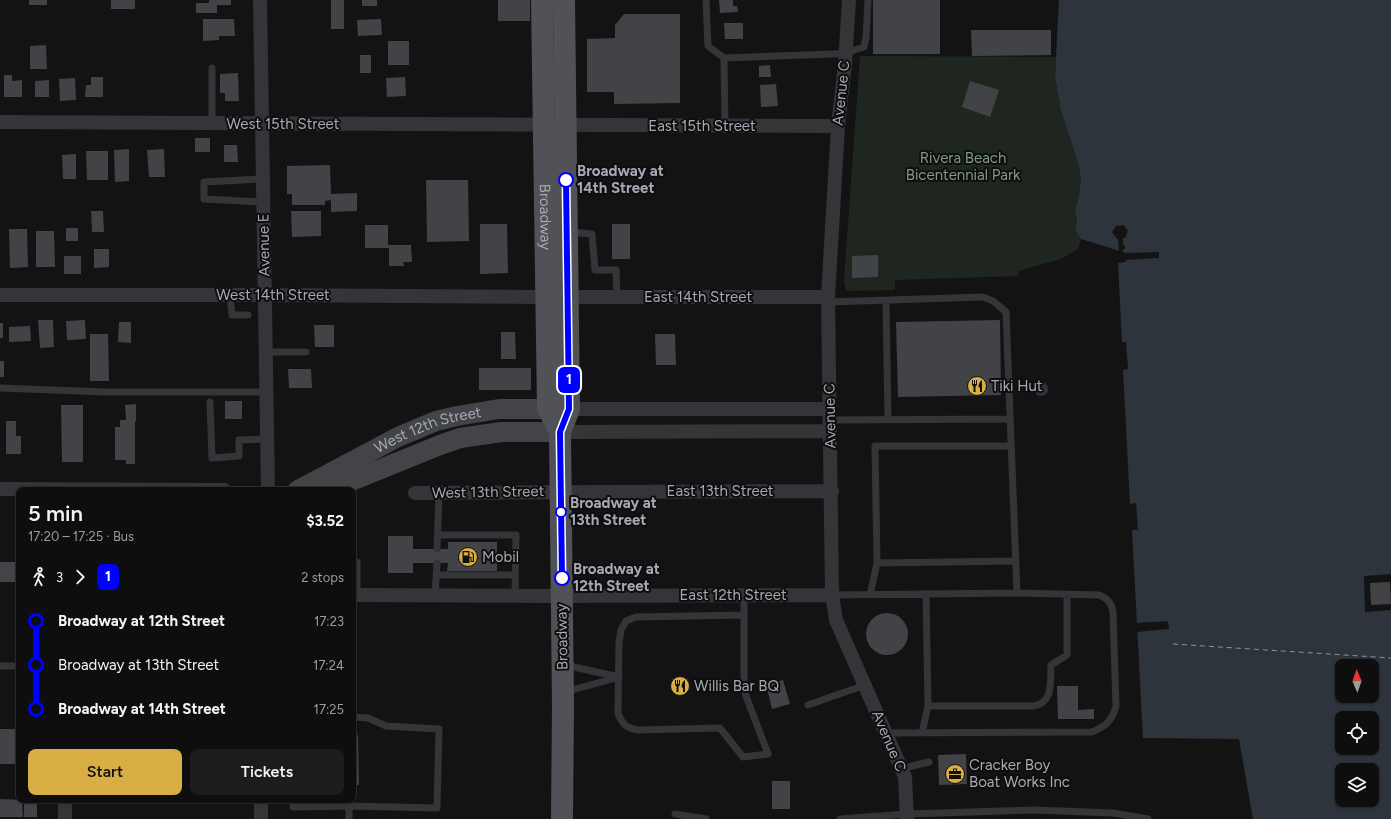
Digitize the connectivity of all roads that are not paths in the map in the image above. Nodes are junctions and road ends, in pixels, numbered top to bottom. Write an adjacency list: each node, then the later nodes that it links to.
1 (260, 0): 12 (street, Avenue E)
2 (542, 0): 13 (main road, Broadway)
3 (564, 0): 14 (main road, Broadway)
4 (706, 0): 8 (lane)
5 (849, 0): 7 (street, Avenue C)
6 (868, 0): 7 (lane)
7 (845, 53): 8 (lane); 16 (street, Avenue C)
8 (724, 58): 15 (lane)
9 (212, 68): 11 (lane)
10 (0, 122): 11 (street, West 15th Street)
11 (212, 123): 12 (street, West 15th Street)
12 (262, 124): 13 (street, West 15th Street); 17 (street, Avenue E)
13 (544, 125): 14 (street, West 15th Street); 23 (main road, Broadway)
14 (566, 125): 15 (street, East 15th Street); 19 (main road, Broadway)
15 (725, 126): 16 (street, East 15th Street)
16 (838, 126): 26 (street, Avenue C)
17 (263, 179): 18 (street, Avenue E); 18 (lane)
18 (263, 202): 21 (street, Avenue E)
19 (567, 232): 24 (main road, Broadway); 25 (lane)
20 (230, 295): 21 (street, West 14th Street); 22 (street, West 14th Street); 28 (lane)
21 (265, 295): 23 (street, West 14th Street); 29 (street, Avenue E)
22 (0, 296)
23 (546, 297): 34 (main road, Broadway)
24 (568, 297): 25 (street, East 14th Street); 35 (main road, Broadway)
25 (617, 297): 26 (street, East 14th Street)
26 (828, 299): 27 (lane); 37 (street, Avenue C)
27 (886, 301): 36 (lane); 38 (lane)
28 (248, 315)
29 (266, 352): 30 (lane); 32 (street, Avenue E)
30 (306, 352)
31 (0, 388): 32 (lane)
32 (266, 392): 40 (street, Avenue E)
33 (210, 402): 40 (lane)
34 (548, 408): 35 (street, West 12th Street); 39 (main road, Broadway); 43 (street, West 12th Street)
35 (569, 409): 37 (street); 39 (main road, Broadway)
36 (1010, 419): 38 (lane); 41 (lane)
37 (830, 420): 38 (lane); 39 (street); 48 (street, Avenue C)
38 (888, 420)
39 (560, 432): 44 (street, West 12th Street); 47 (main road, Broadway)
40 (267, 439): 42 (street, Avenue E)
41 (1011, 446): 53 (lane); 56 (lane)
42 (268, 487)
43 (304, 487)
44 (336, 487)
45 (0, 489): 46 (street)
46 (16, 489)
47 (561, 491): 48 (street, East 13th Street); 50 (street, West 13th Street); 71 (main road, Broadway)
48 (832, 491): 67 (street, Avenue C)
49 (414, 493): 50 (street, West 13th Street)
50 (439, 493): 51 (lane)
51 (438, 535): 52 (lane); 60 (lane)
52 (437, 549)
53 (1016, 561): 56 (lane); 62 (lane)
54 (357, 562): 61 (lane)
55 (437, 563): 59 (lane)
56 (877, 563): 63 (lane)
57 (0, 572): 58 (street)
58 (16, 572)
59 (436, 575): 60 (lane); 69 (lane)
60 (515, 575): 70 (lane)
61 (356, 578)
62 (1017, 593): 64 (lane); 68 (lane)
63 (870, 594): 64 (lane); 67 (lane)
64 (926, 594): 80 (lane)
65 (356, 595): 69 (street)
66 (744, 595): 67 (street, East 12th Street); 71 (street, East 12th Street); 72 (lane)
67 (832, 595): 77 (street, Avenue C)
68 (1066, 595): 80 (lane); 83 (lane)
69 (436, 596): 70 (street)
70 (514, 596): 71 (street)
71 (562, 596): 73 (main road, Broadway)
72 (744, 616): 76 (lane); 76 (lane)
73 (562, 664): 76 (lane); 78 (main road, Broadway)
74 (0, 666): 75 (lane)
75 (16, 666)
76 (619, 677): 78 (lane)
77 (865, 685): 79 (lane); 82 (street, Avenue C)
78 (563, 693): 95 (main road, Broadway)
79 (808, 706)
80 (928, 706): 83 (lane)
81 (356, 717): 89 (lane)
82 (885, 733): 83 (lane); 85 (street, Avenue C)
83 (922, 733)
84 (929, 762): 85 (lane)
85 (900, 767): 91 (street, Avenue C)
86 (65, 803): 92 (street)
87 (261, 803): 93 (street)
88 (294, 803): 89 (lane)
89 (349, 806): 94 (lane)
90 (675, 814): 96 (lane)
91 (907, 816): 97 (lane); 98 (lane)
92 (65, 819)
93 (260, 819)
94 (349, 819)
95 (562, 819)
96 (706, 819)
97 (840, 819)
98 (1148, 819)

